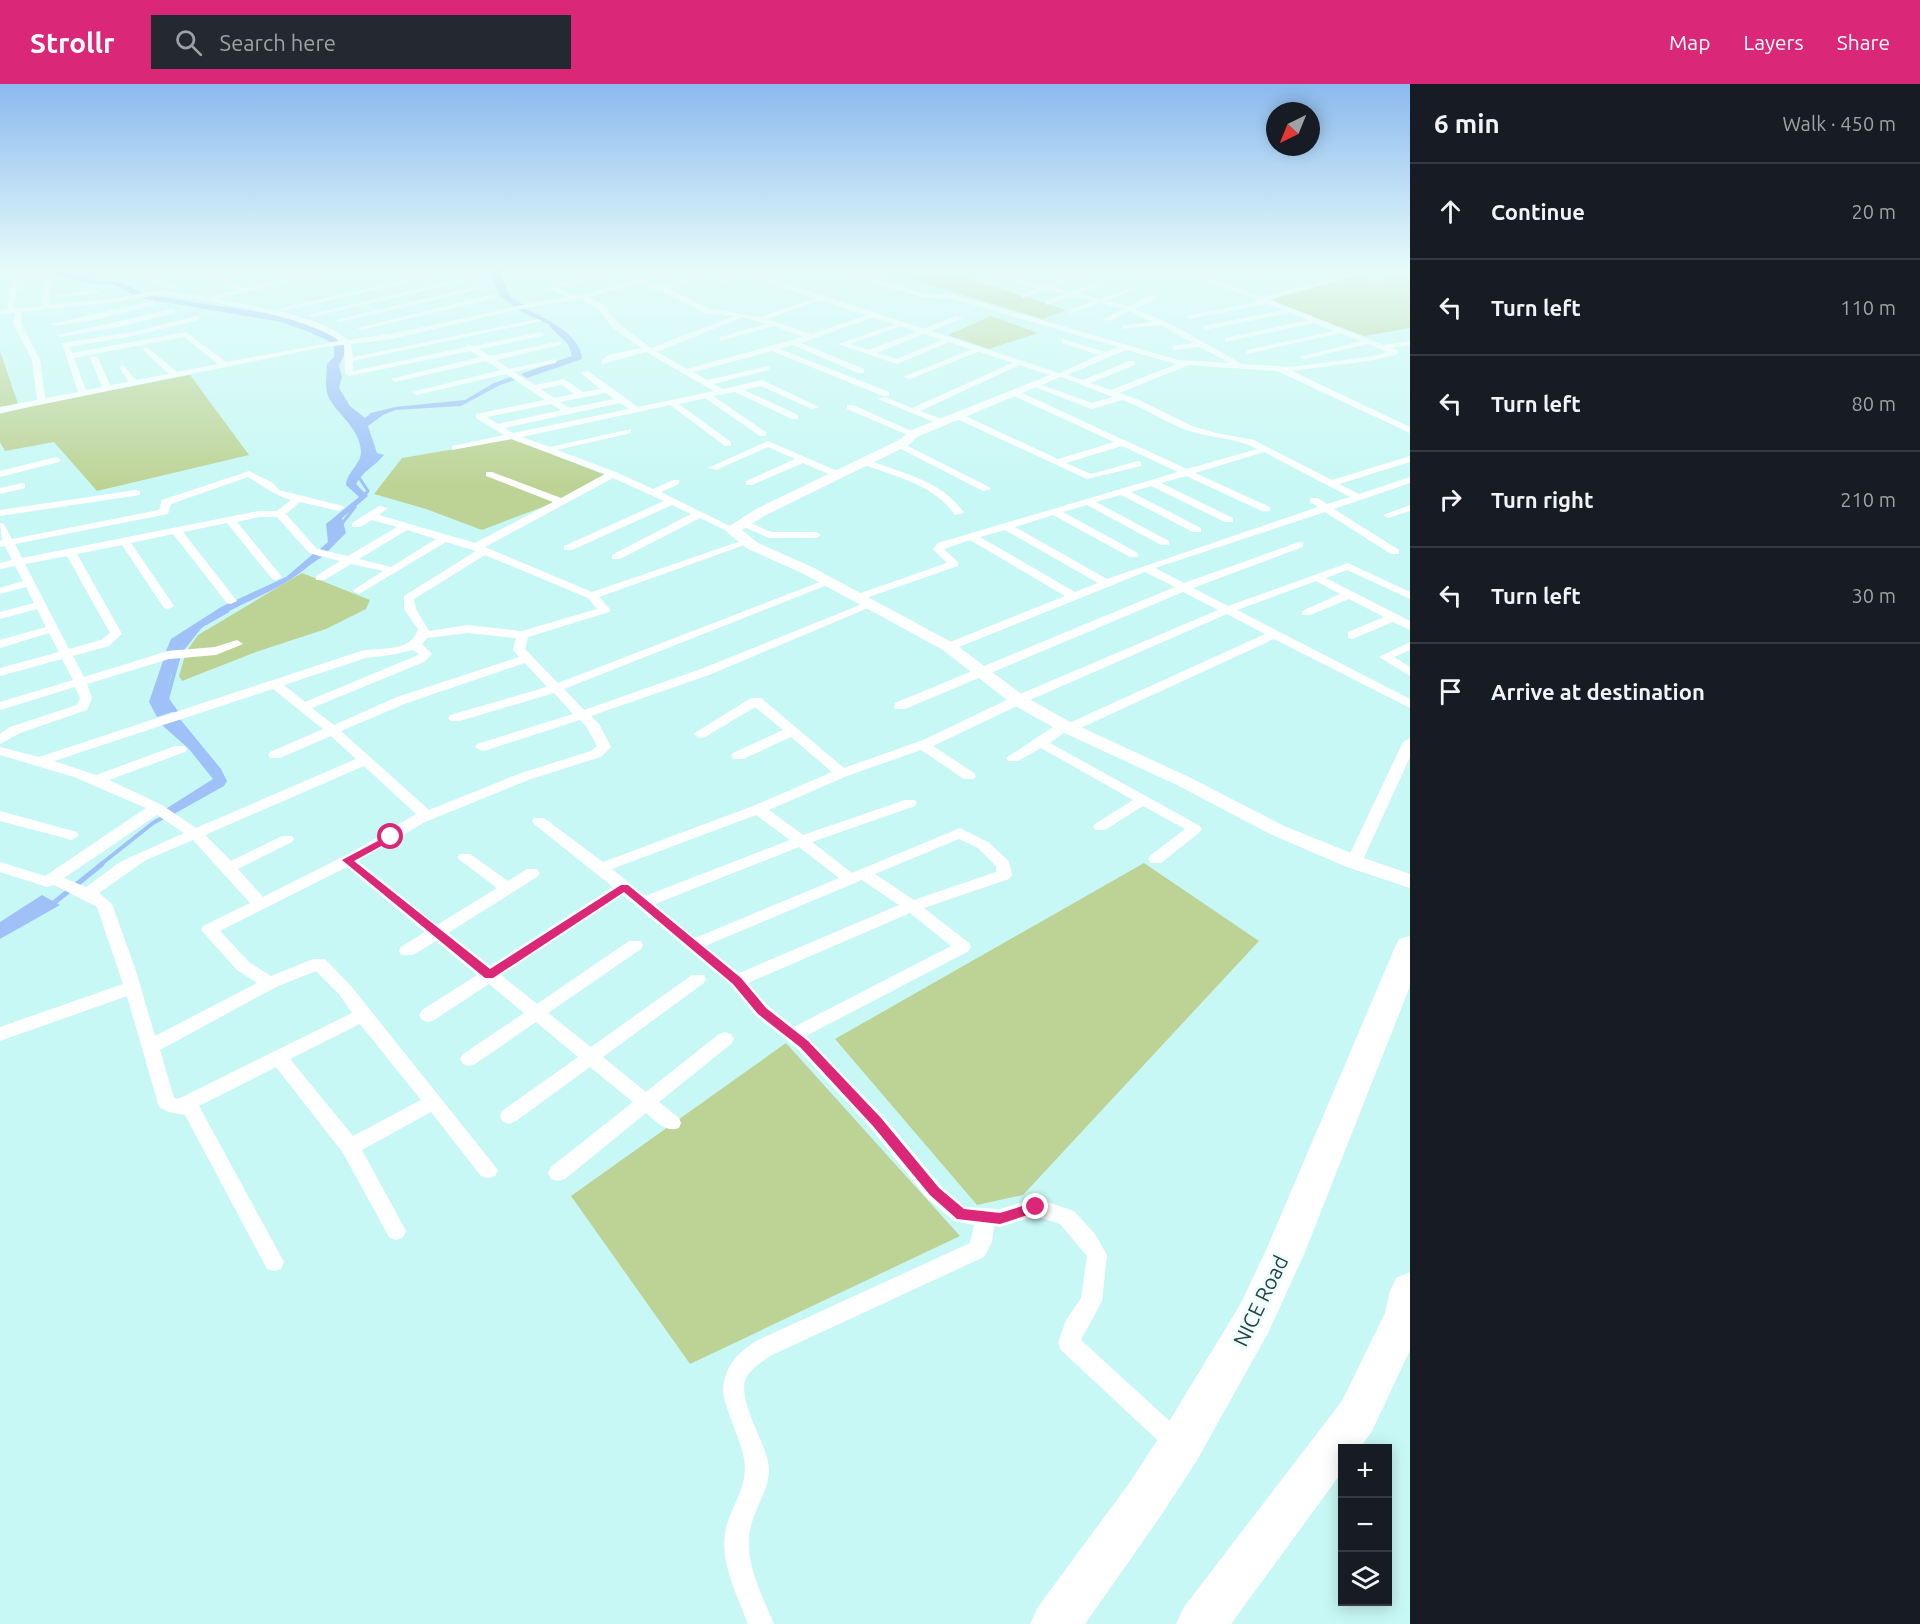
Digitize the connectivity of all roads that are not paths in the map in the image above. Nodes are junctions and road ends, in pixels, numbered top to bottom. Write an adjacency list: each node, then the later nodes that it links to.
1 (27, 342): 79 (street)
2 (64, 342): 28 (street)
3 (84, 342): 28 (street)
4 (144, 342): 40 (street)
5 (196, 342): 49 (street)
6 (346, 342): 43 (street); 49 (street)
7 (438, 342): 43 (street)
8 (463, 342): 31 (street)
9 (502, 342): 31 (street)
10 (638, 342): 36 (street)
11 (671, 342): 36 (street)
12 (783, 342): 25 (street)
13 (797, 342): 25 (street)
14 (848, 342): 38 (street)
15 (899, 342): 38 (street)
16 (945, 342): 38 (street)
17 (960, 342): 35 (street)
18 (1070, 342): 39 (street)
19 (1107, 342): 30 (street)
20 (1198, 342): 26 (street)
21 (1294, 342): 37 (street)
22 (1367, 342): 52 (street)
23 (1374, 342): 29 (street)
24 (558, 343): 42 (street)
25 (790, 344): 34 (street); 55 (street)
26 (1202, 344): 32 (street); 50 (street)
27 (1410, 344): 29 (street)
28 (65, 345): 40 (street)
29 (1386, 346): 54 (street)
30 (1125, 347): 39 (street); 48 (street)
31 (472, 348): 42 (street); 43 (street)
32 (1176, 348)
33 (147, 349): 59 (street)
34 (773, 349): 56 (street); 88 (street)
35 (981, 349): 46 (street); 61 (street)
36 (649, 350): 45 (street); 56 (street)
37 (1250, 352)
38 (869, 353)
39 (1107, 355): 60 (street)
40 (69, 356): 73 (street)
41 (94, 358): 67 (street)
42 (488, 359): 58 (street); 62 (street)
43 (348, 360)
44 (553, 361): 58 (street)
45 (605, 362)
46 (1022, 362): 60 (street); 88 (street)
47 (1132, 363): 65 (street)
48 (1186, 363): 50 (street); 74 (street)
49 (224, 365): 59 (street)
50 (1241, 366): 52 (street)
51 (123, 367): 63 (street)
52 (1260, 367): 54 (street)
53 (766, 368): 64 (street)
54 (1278, 368): 94 (street)
55 (861, 371)
56 (685, 372): 64 (street)
57 (585, 373): 70 (street)
58 (512, 374): 68 (street); 71 (street)
59 (175, 375): 63 (street)
60 (1060, 375): 65 (street); 66 (street)
61 (907, 377)
62 (395, 379)
63 (134, 383): 67 (street)
64 (705, 383): 72 (street)
65 (1083, 383): 74 (street)
66 (1036, 386): 75 (street); 78 (street)
67 (107, 388): 73 (street)
68 (534, 388): 76 (street); 81 (street)
69 (736, 389): 72 (street); 83 (street); 89 (street)
70 (608, 390): 76 (street); 80 (street)
71 (416, 392)
72 (722, 392): 77 (street)
73 (83, 393): 79 (street)
74 (1111, 393): 78 (street)
75 (1017, 394): 90 (street); 98 (street)
76 (582, 396): 81 (street)
77 (707, 396): 82 (street); 95 (street)
78 (1122, 397): 102 (street)
79 (41, 400): 85 (street)
80 (621, 400): 86 (street); 87 (street)
81 (555, 401): 87 (street); 92 (street)
82 (672, 403): 86 (street); 99 (street)
83 (815, 407)
84 (850, 407): 96 (street)
85 (0, 410)
86 (637, 410): 97 (street)
87 (568, 411): 92 (street)
88 (912, 411): 91 (street)
89 (795, 417)
90 (960, 417): 91 (street); 108 (street)
91 (944, 423): 96 (street)
92 (495, 427): 97 (street)
93 (628, 430): 103 (street)
94 (1410, 430)
95 (763, 434)
96 (913, 434): 100 (street)
97 (512, 436): 101 (street); 103 (street)
98 (1122, 443): 108 (street); 111 (street)
99 (728, 444)
100 (900, 445): 107 (street); 123 (street)
101 (455, 448)
102 (1265, 449): 111 (street); 121 (street)
103 (551, 451): 114 (street)
104 (803, 459): 110 (street); 115 (street); 119 (street)
105 (1410, 459): 121 (street)
106 (56, 460): 112 (street)
107 (865, 462): 115 (street); 142 (street)
108 (1058, 462): 109 (street)
109 (1138, 464)
110 (713, 468)
111 (1189, 472): 120 (street); 139 (street)
112 (0, 474)
113 (489, 474): 132 (street)
114 (613, 474): 128 (street); 132 (street)
115 (840, 476): 153 (street)
116 (1410, 480): 129 (street)
117 (189, 482): 125 (street)
118 (676, 482): 128 (street)
119 (749, 483)
120 (1153, 483): 126 (street); 148 (street)
121 (1331, 483): 129 (street)
122 (22, 486): 124 (street)
123 (986, 489)
124 (0, 490)
125 (203, 490): 130 (street); 161 (street)
126 (1123, 492): 134 (street); 154 (street)
127 (136, 493): 141 (street)
128 (651, 493): 133 (street)
129 (1359, 497): 135 (street)
130 (298, 499): 136 (street); 143 (street)
131 (1314, 500): 135 (street)
132 (562, 502): 165 (street)
133 (671, 502): 144 (street); 164 (street)
134 (1088, 502): 140 (street); 162 (street)
135 (1326, 507): 167 (street); 173 (street)
136 (339, 508)
137 (383, 508): 146 (street)
138 (1410, 508): 145 (street)
139 (1266, 509)
140 (1055, 512): 152 (street); 168 (street)
141 (0, 513)
142 (959, 513)
143 (280, 514): 147 (street); 170 (street)
144 (698, 515): 153 (street); 169 (street)
145 (1388, 515)
146 (370, 516): 149 (street); 151 (street)
147 (230, 520): 155 (street); 176 (street)
148 (1229, 520)
149 (356, 525)
150 (0, 526): 161 (street)
151 (406, 526): 158 (street); 170 (street)
152 (1006, 526): 157 (street); 180 (street)
153 (739, 527): 156 (street); 160 (street)
154 (1197, 530)
155 (176, 531): 159 (street); 188 (street)
156 (816, 535)
157 (970, 536): 186 (street); 189 (street)
158 (446, 537): 165 (street); 174 (street)
159 (125, 541): 166 (street); 191 (street)
160 (748, 542): 178 (street); 185 (street)
161 (4, 543): 171 (street)
162 (1165, 543)
163 (1299, 545): 181 (street)
164 (568, 548)
165 (480, 549): 185 (street); 201 (street)
166 (70, 551): 171 (street); 206 (street)
167 (1395, 552)
168 (1134, 555)
169 (616, 557)
170 (349, 560): 174 (street); 177 (street)
171 (18, 562): 172 (street); 179 (street)
172 (0, 566)
173 (1146, 568): 180 (street); 181 (street)
174 (391, 570): 183 (street)
175 (1316, 577): 184 (street); 187 (street); 192 (street)
176 (276, 578)
177 (320, 578)
178 (829, 582): 189 (street); 213 (street)
179 (29, 583): 182 (street); 190 (street)
180 (1106, 583): 186 (street)
181 (1185, 587): 192 (street); 208 (street)
182 (0, 591)
183 (359, 591)
184 (1348, 595): 193 (street); 195 (street)
185 (592, 596): 199 (street)
186 (1074, 596): 205 (street)
187 (1410, 596)
188 (231, 601)
189 (863, 602): 205 (street); 219 (street)
190 (39, 604): 194 (street); 197 (street)
191 (168, 606)
192 (1229, 609): 198 (street); 214 (street)
193 (1306, 613)
194 (0, 616)
195 (1393, 617): 196 (street); 200 (street)
196 (1410, 626)
197 (51, 629): 202 (street); 206 (street)
198 (1275, 634): 215 (street); 221 (street)
199 (523, 635): 201 (street); 207 (street)
200 (1352, 635)
201 (418, 639): 212 (street); 218 (street)
202 (0, 644)
203 (237, 644): 211 (street)
204 (1410, 646): 210 (street)
205 (949, 647): 208 (street)
206 (64, 654): 209 (street); 211 (street)
207 (525, 659): 213 (street); 222 (street)
208 (980, 671): 214 (street); 217 (street)
209 (0, 672)
210 (1410, 672)
211 (79, 680): 216 (street); 225 (street)
212 (276, 685): 218 (street); 236 (street)
213 (556, 688): 219 (street); 220 (street)
214 (1018, 700): 221 (street); 228 (street)
215 (1410, 704)
216 (0, 706)
217 (900, 706)
218 (303, 707): 222 (street)
219 (582, 716): 229 (street); 245 (street)
220 (455, 718)
221 (1067, 727): 227 (street); 255 (street)
222 (332, 730): 232 (street); 235 (street)
223 (792, 731): 224 (street); 233 (street); 237 (street)
224 (700, 734)
225 (0, 741)
226 (1410, 742): 255 (street)
227 (1041, 743): 234 (street); 240 (street)
228 (922, 745): 237 (street); 238 (street)
229 (482, 747)
230 (180, 749): 239 (street)
231 (0, 751): 236 (street)
232 (275, 755)
233 (738, 756)
234 (1013, 758)
235 (366, 760): 245 (street); 248 (street)
236 (41, 761): 239 (street)
237 (842, 773): 242 (street)
238 (969, 776)
239 (94, 781): 243 (street)
240 (1143, 800): 247 (street); 253 (street)
241 (910, 803): 251 (street)
242 (758, 809): 251 (street); 258 (street)
243 (164, 813): 248 (street); 262 (street)
244 (0, 816): 249 (street)
245 (423, 818): 254 (street)
246 (539, 821): 258 (street)
247 (1100, 827)
248 (194, 834): 257 (street); 265 (street)
249 (72, 835)
250 (286, 839): 257 (street)
251 (801, 841): 260 (street); 266 (street)
252 (465, 857): 264 (street)
253 (1156, 859)
254 (347, 860): 267 (street); 269 (street)
255 (1354, 862): 261 (street)
256 (0, 867): 262 (street)
257 (228, 868): 267 (street)
258 (601, 868): 263 (street)
259 (532, 873): 264 (street)
260 (857, 877): 268 (street); 268 (street); 271 (street)
261 (1402, 879)
262 (58, 880): 265 (street)
263 (624, 887): 266 (street); 274 (street)
264 (507, 888): 269 (street)
265 (84, 893): 278 (street)
266 (643, 903): 271 (street)
267 (261, 904): 277 (street)
268 (912, 906): 276 (street); 283 (street)
269 (438, 931): 273 (street); 274 (street)
270 (635, 945): 279 (street)
271 (693, 945): 276 (street)
272 (1410, 946): 301 (highway, NICE Road)
273 (407, 951)
274 (489, 975): 279 (street); 281 (street)
275 (698, 979): 287 (street)
276 (737, 981): 283 (street)
277 (270, 983): 280 (street); 285 (street)
278 (133, 987): 282 (street); 285 (street)
279 (536, 1013): 287 (street); 288 (street)
280 (363, 1015): 286 (street); 290 (street)
281 (428, 1015)
282 (0, 1034)
283 (793, 1035): 297 (street)
284 (725, 1039): 289 (street)
285 (151, 1046): 291 (street)
286 (279, 1058): 291 (street); 294 (street)
287 (589, 1058): 289 (street); 292 (street)
288 (469, 1059)
289 (645, 1101): 293 (street); 296 (street)
290 (433, 1102): 294 (street); 295 (street)
291 (181, 1106): 299 (street)
292 (509, 1116)
293 (672, 1123)
294 (350, 1147): 298 (street)
295 (488, 1170)
296 (558, 1173)
297 (985, 1217): 301 (street); 302 (street)
298 (396, 1231)
299 (274, 1262)
300 (1410, 1292): 304 (highway)
301 (1180, 1446): 303 (highway, NICE Road)
302 (761, 1624)
303 (1055, 1624)
304 (1201, 1624)

